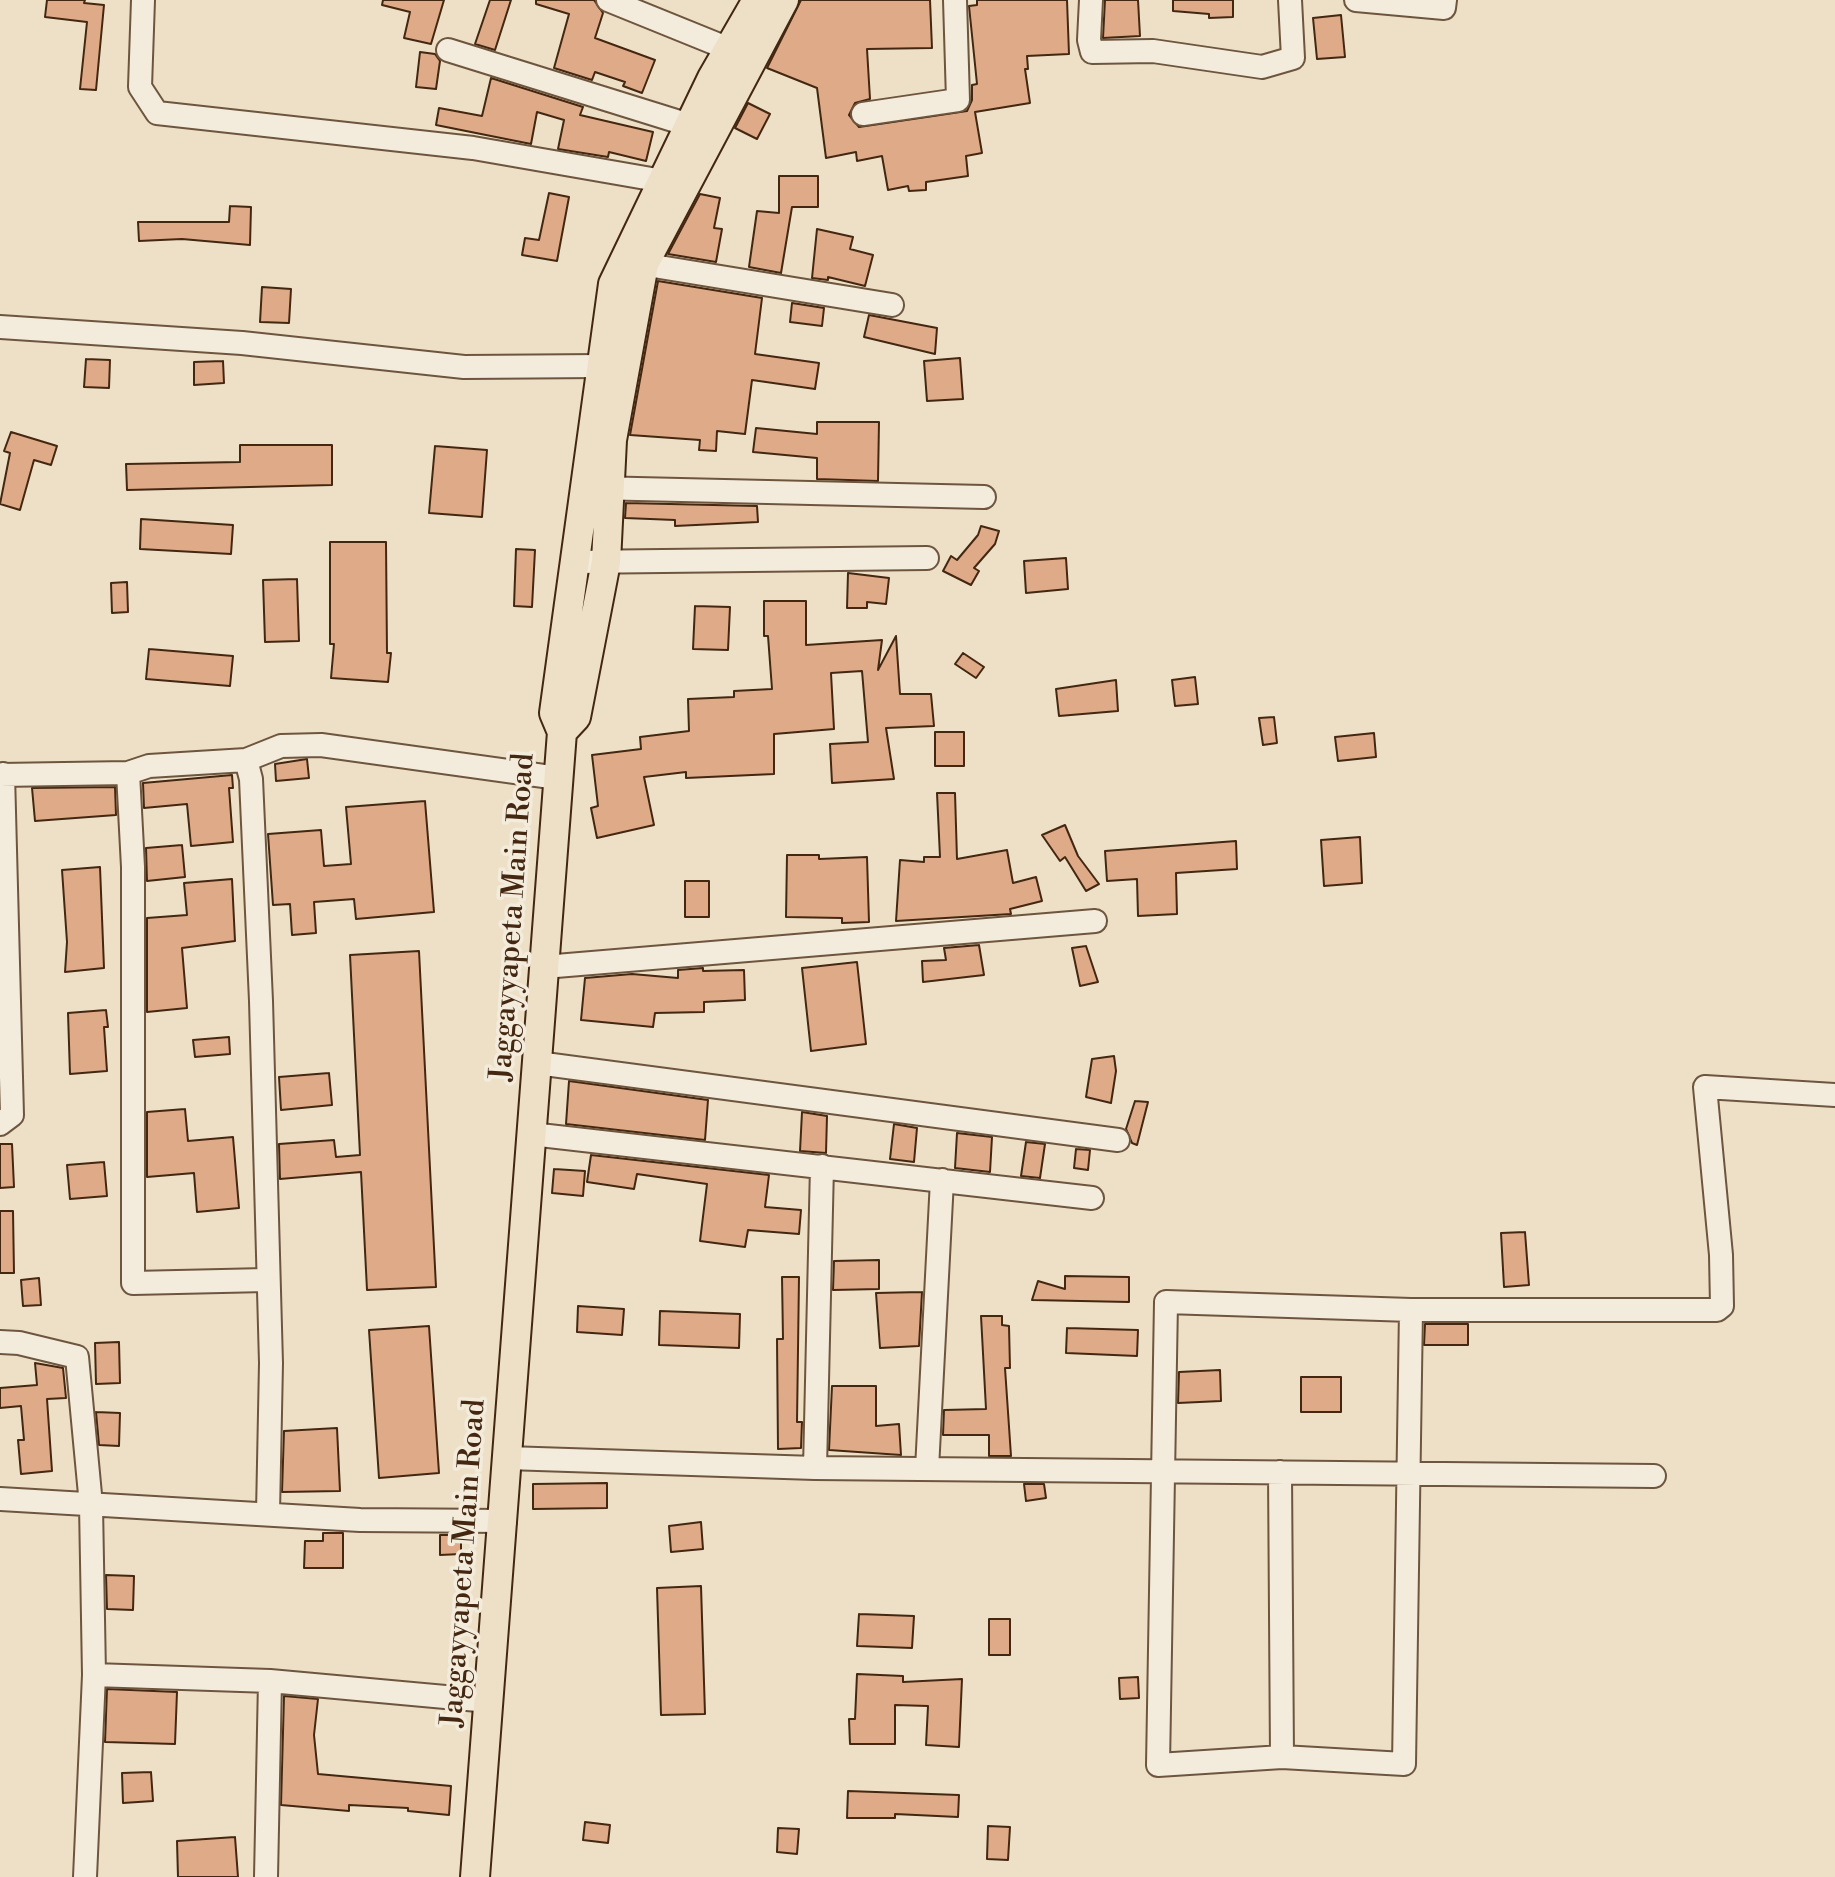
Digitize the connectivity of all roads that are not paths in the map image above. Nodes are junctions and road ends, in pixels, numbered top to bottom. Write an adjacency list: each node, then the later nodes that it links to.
1 (143, 0): 14 (street)
2 (608, 0): 10 (street)
3 (757, 0): 10 (main road, Jaggayyapeta Main Road)
4 (784, 0): 15 (main road)
5 (955, 0): 12 (street)
6 (1091, 0): 7 (street)
7 (1290, 0)
8 (1356, 0): 9 (street)
9 (1445, 0)
10 (729, 49): 13 (main road, Jaggayyapeta Main Road)
11 (448, 50): 13 (street)
12 (863, 114)
13 (689, 125): 14 (main road, Jaggayyapeta Main Road)
14 (663, 181): 15 (main road, Jaggayyapeta Main Road)
15 (634, 263): 16 (street); 18 (main road, Jaggayyapeta Main Road); 19 (main road)
16 (892, 305)
17 (0, 327): 18 (street)
18 (601, 366): 19 (main road, Jaggayyapeta Main Road)
19 (596, 488): 20 (street); 22 (main road, Jaggayyapeta Main Road); 23 (main road)
20 (984, 497)
21 (927, 558): 23 (street)
22 (575, 562): 23 (street); 24 (main road, Jaggayyapeta Main Road)
23 (606, 562): 24 (main road)
24 (562, 732): 28 (main road, Jaggayyapeta Main Road)
25 (246, 760): 26 (street); 28 (street); 39 (street)
26 (128, 773): 27 (street); 39 (street)
27 (1, 774): 33 (street)
28 (558, 778): 30 (main road, Jaggayyapeta Main Road)
29 (1095, 921): 30 (street)
30 (544, 967): 31 (main road, Jaggayyapeta Main Road)
31 (537, 1063): 34 (main road, Jaggayyapeta Main Road); 35 (street)
32 (1835, 1095): 40 (street)
33 (0, 1124)
34 (531, 1134): 36 (street); 42 (main road, Jaggayyapeta Main Road)
35 (1118, 1140)
36 (822, 1166): 37 (street); 43 (street)
37 (942, 1180): 38 (street); 44 (street)
38 (1092, 1198)
39 (266, 1280): 51 (street)
40 (1411, 1310): 45 (street); 47 (street)
41 (0, 1342): 50 (street)
42 (507, 1458): 43 (street); 52 (main road, Jaggayyapeta Main Road)
43 (815, 1468): 44 (street)
44 (927, 1469): 45 (street)
45 (1162, 1471): 46 (street); 56 (street)
46 (1280, 1472): 47 (street); 56 (street)
47 (1409, 1474): 48 (street); 56 (street)
48 (1654, 1476)
49 (0, 1499): 50 (street)
50 (91, 1505): 51 (street); 53 (street)
51 (268, 1513): 52 (street)
52 (503, 1521): 55 (main road, Jaggayyapeta Main Road)
53 (94, 1675): 54 (street); 57 (street)
54 (270, 1681): 55 (street); 58 (street)
55 (489, 1701): 59 (main road, Jaggayyapeta Main Road)
56 (1282, 1757)
57 (85, 1877)
58 (266, 1877)
59 (475, 1877)

